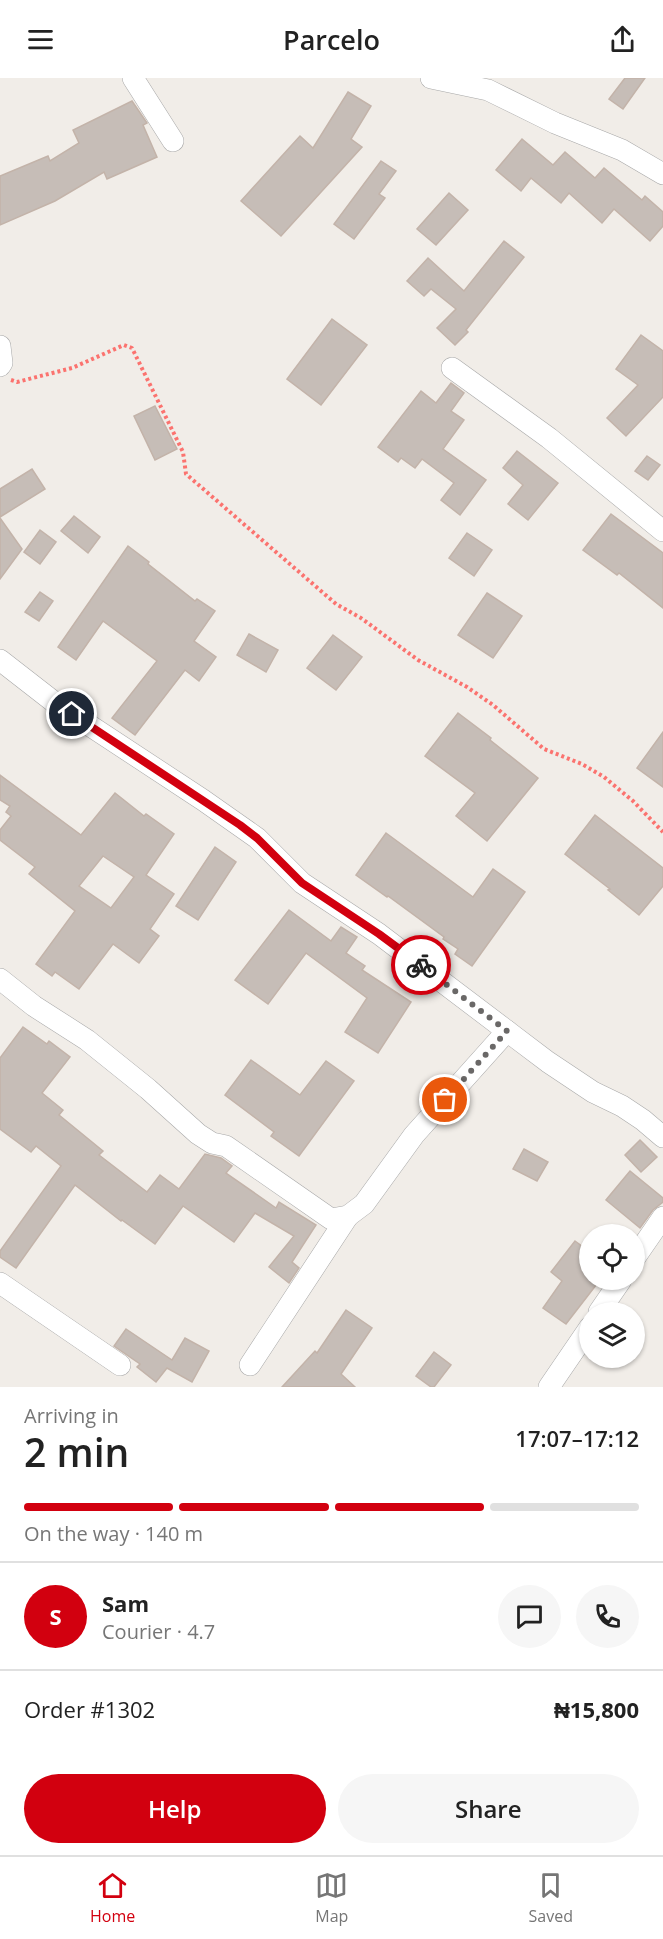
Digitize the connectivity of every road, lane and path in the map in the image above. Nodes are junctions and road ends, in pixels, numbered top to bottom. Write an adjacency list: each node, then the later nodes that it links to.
1 (133, 78): 4 (street)
2 (431, 78): 3 (street)
3 (490, 84): 5 (street)
4 (173, 141)
5 (663, 174)
6 (0, 346): 8 (street)
7 (452, 368): 9 (street)
8 (4, 373): 11 (path)
9 (663, 531)
10 (0, 660): 13 (street)
11 (663, 831)
12 (0, 979): 15 (street)
13 (507, 1031): 14 (street); 15 (street)
14 (663, 1137)
15 (348, 1216): 21 (street)
16 (663, 1216): 17 (street)
17 (645, 1243)
18 (0, 1283): 20 (street)
19 (579, 1343): 22 (street)
20 (120, 1365)
21 (250, 1365)
22 (549, 1387)

